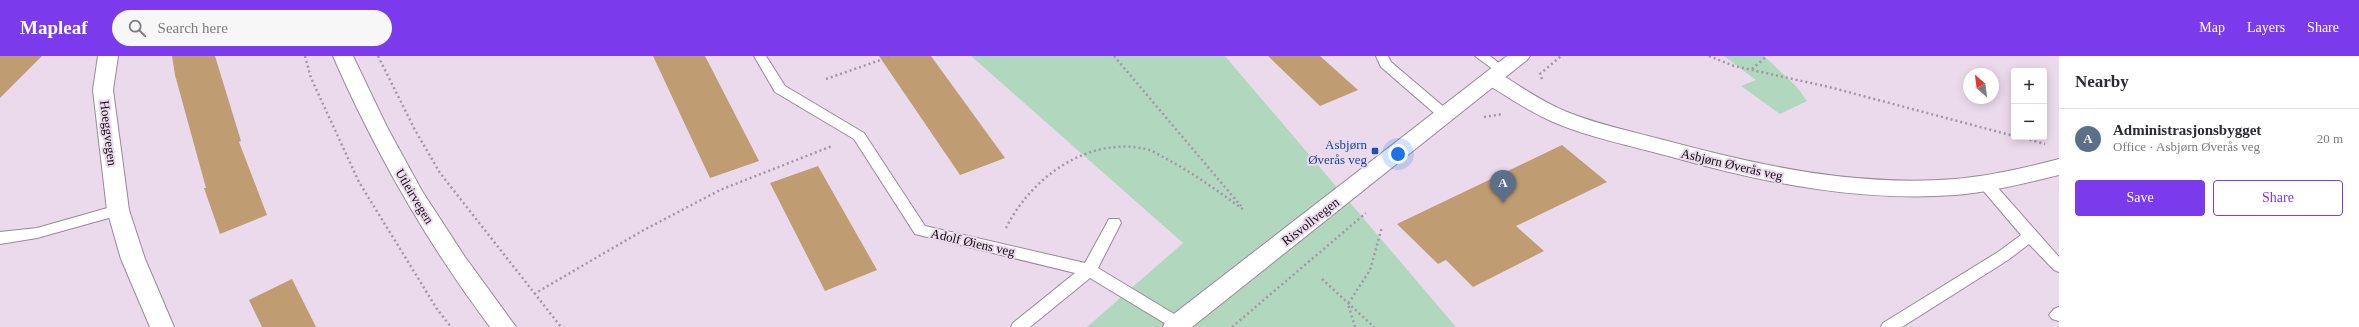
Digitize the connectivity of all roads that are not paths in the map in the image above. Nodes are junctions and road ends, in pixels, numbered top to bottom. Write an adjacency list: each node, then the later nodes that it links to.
1 (108, 56): 11 (street, Hoeggvegen)
2 (343, 56): 19 (street, Utleirvegen)
3 (760, 56): 16 (lane, Adolf Øiens veg)
4 (1382, 56): 8 (lane)
5 (1481, 56): 7 (lane)
6 (1520, 56): 7 (street, Risvollvegen)
7 (1497, 74): 8 (street, Risvollvegen); 10 (street, Asbjørn Øverås veg)
8 (1446, 116): 17 (street, Risvollvegen)
9 (2059, 167): 10 (street, Asbjørn Øverås veg)
10 (1986, 184): 13 (lane)
11 (118, 210): 14 (lane); 18 (street, Hoeggvegen)
12 (1114, 223): 16 (lane)
13 (2030, 236): 15 (lane); 21 (lane)
14 (0, 238)
15 (2059, 266)
16 (1089, 270): 17 (lane, Adolf Øiens veg); 20 (lane)
17 (1177, 325)
18 (162, 327)
19 (504, 327)
20 (1019, 327)
21 (1889, 327)

